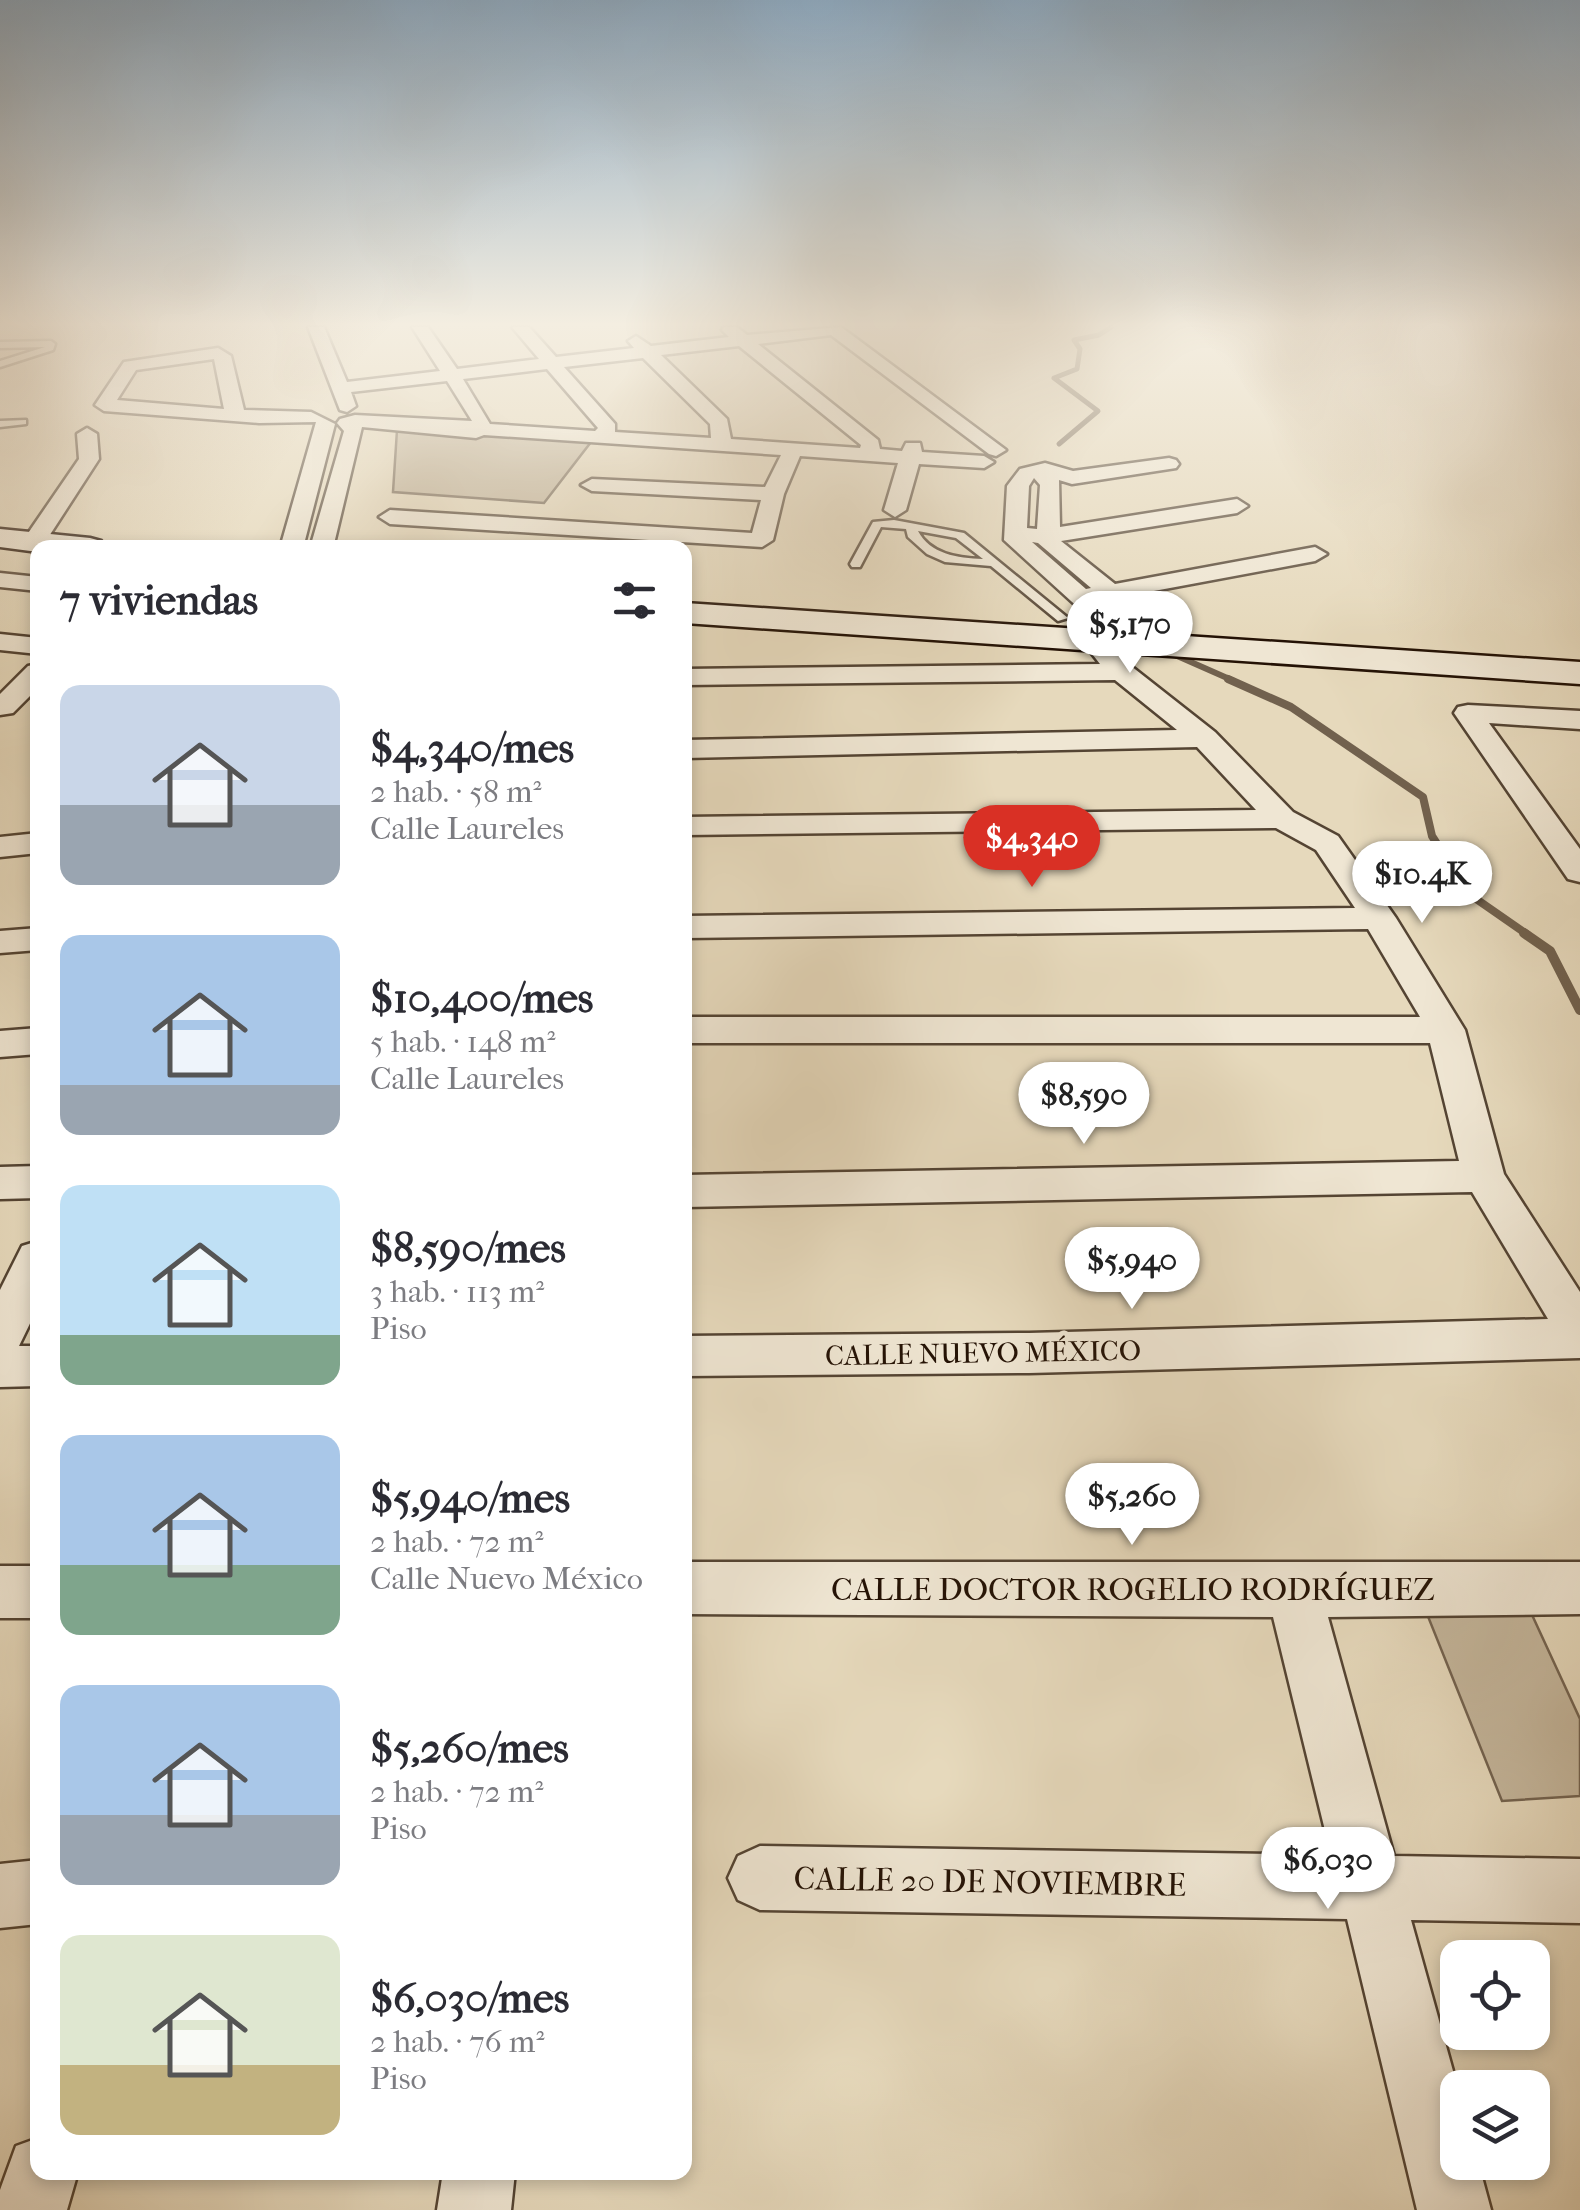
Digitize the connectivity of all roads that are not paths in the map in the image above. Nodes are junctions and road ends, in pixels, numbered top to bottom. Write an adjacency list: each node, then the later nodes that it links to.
1 (336, 430): 27 (street)
2 (354, 430): 28 (street)
3 (544, 430): 9 (street)
4 (601, 430): 9 (street)
5 (721, 430): 10 (street)
6 (846, 430): 13 (street)
7 (966, 430): 15 (street)
8 (87, 434): 26 (street)
9 (604, 434): 10 (street)
10 (722, 441): 11 (street)
11 (761, 443): 12 (street); 13 (street)
12 (793, 450): 13 (street); 19 (street)
13 (869, 450): 14 (street)
14 (911, 452): 15 (street); 22 (street)
15 (996, 453): 17 (street)
16 (1169, 464): 17 (street)
17 (1037, 466): 23 (street); 24 (street)
18 (592, 484): 19 (street)
19 (773, 494): 21 (street)
20 (1237, 506): 24 (street)
21 (390, 517)
22 (904, 518): 33 (lane); 33 (lane); 34 (lane)
23 (1015, 535): 24 (street); 39 (street)
24 (1048, 536): 39 (street)
25 (0, 538): 29 (main road)
26 (43, 540)
27 (294, 540)
28 (323, 540)
29 (30, 550)
30 (30, 553): 32 (main road)
31 (1315, 554): 39 (street)
32 (0, 559)
33 (994, 563): 39 (lane)
34 (856, 564)
35 (0, 580): 36 (street)
36 (30, 583)
37 (692, 592): 39 (main road)
38 (692, 614): 39 (main road)
39 (1089, 614): 42 (main road); 42 (street)
40 (0, 642): 41 (street)
41 (30, 645)
42 (1130, 646): 43 (main road); 44 (main road); 45 (street); 50 (street)
43 (1580, 651)
44 (1580, 673)
45 (692, 677)
46 (30, 680): 47 (street)
47 (2, 707): 48 (street)
48 (30, 712)
49 (1580, 720): 56 (street)
50 (1205, 738): 51 (street); 52 (street)
51 (692, 749)
52 (1282, 819): 53 (street); 57 (street)
53 (692, 826)
54 (30, 845): 55 (street)
55 (0, 847)
56 (1580, 872)
57 (1379, 918): 58 (street); 62 (street)
58 (692, 927)
59 (30, 940): 60 (street)
60 (0, 942)
61 (692, 1030): 62 (street)
62 (1446, 1030): 65 (street)
63 (30, 1042): 64 (street)
64 (0, 1044)
65 (1484, 1176): 68 (street); 70 (street)
66 (0, 1182): 67 (street)
67 (30, 1182)
68 (692, 1191)
69 (30, 1275): 71 (street)
70 (1580, 1335): 72 (street, CALLE NUEVO MÉXICO)
71 (0, 1337)
72 (692, 1356)
73 (0, 1366): 74 (street)
74 (30, 1366)
75 (692, 1588): 77 (street, CALLE DOCTOR ROGELIO RODRÍGUEZ)
76 (1580, 1588): 77 (street, CALLE DOCTOR ROGELIO RODRÍGUEZ)
77 (1294, 1591): 81 (street)
78 (0, 1592): 79 (street)
79 (30, 1592)
80 (760, 1878): 81 (street, CALLE 20 DE NOVIEMBRE)
81 (1370, 1887): 82 (street, CALLE 20 DE NOVIEMBRE); 89 (street)
82 (1580, 1891)
83 (30, 1893): 84 (street)
84 (0, 1896)
85 (39, 2180): 87 (street)
86 (478, 2180): 88 (street)
87 (30, 2210)
88 (474, 2210)
89 (1454, 2210)

